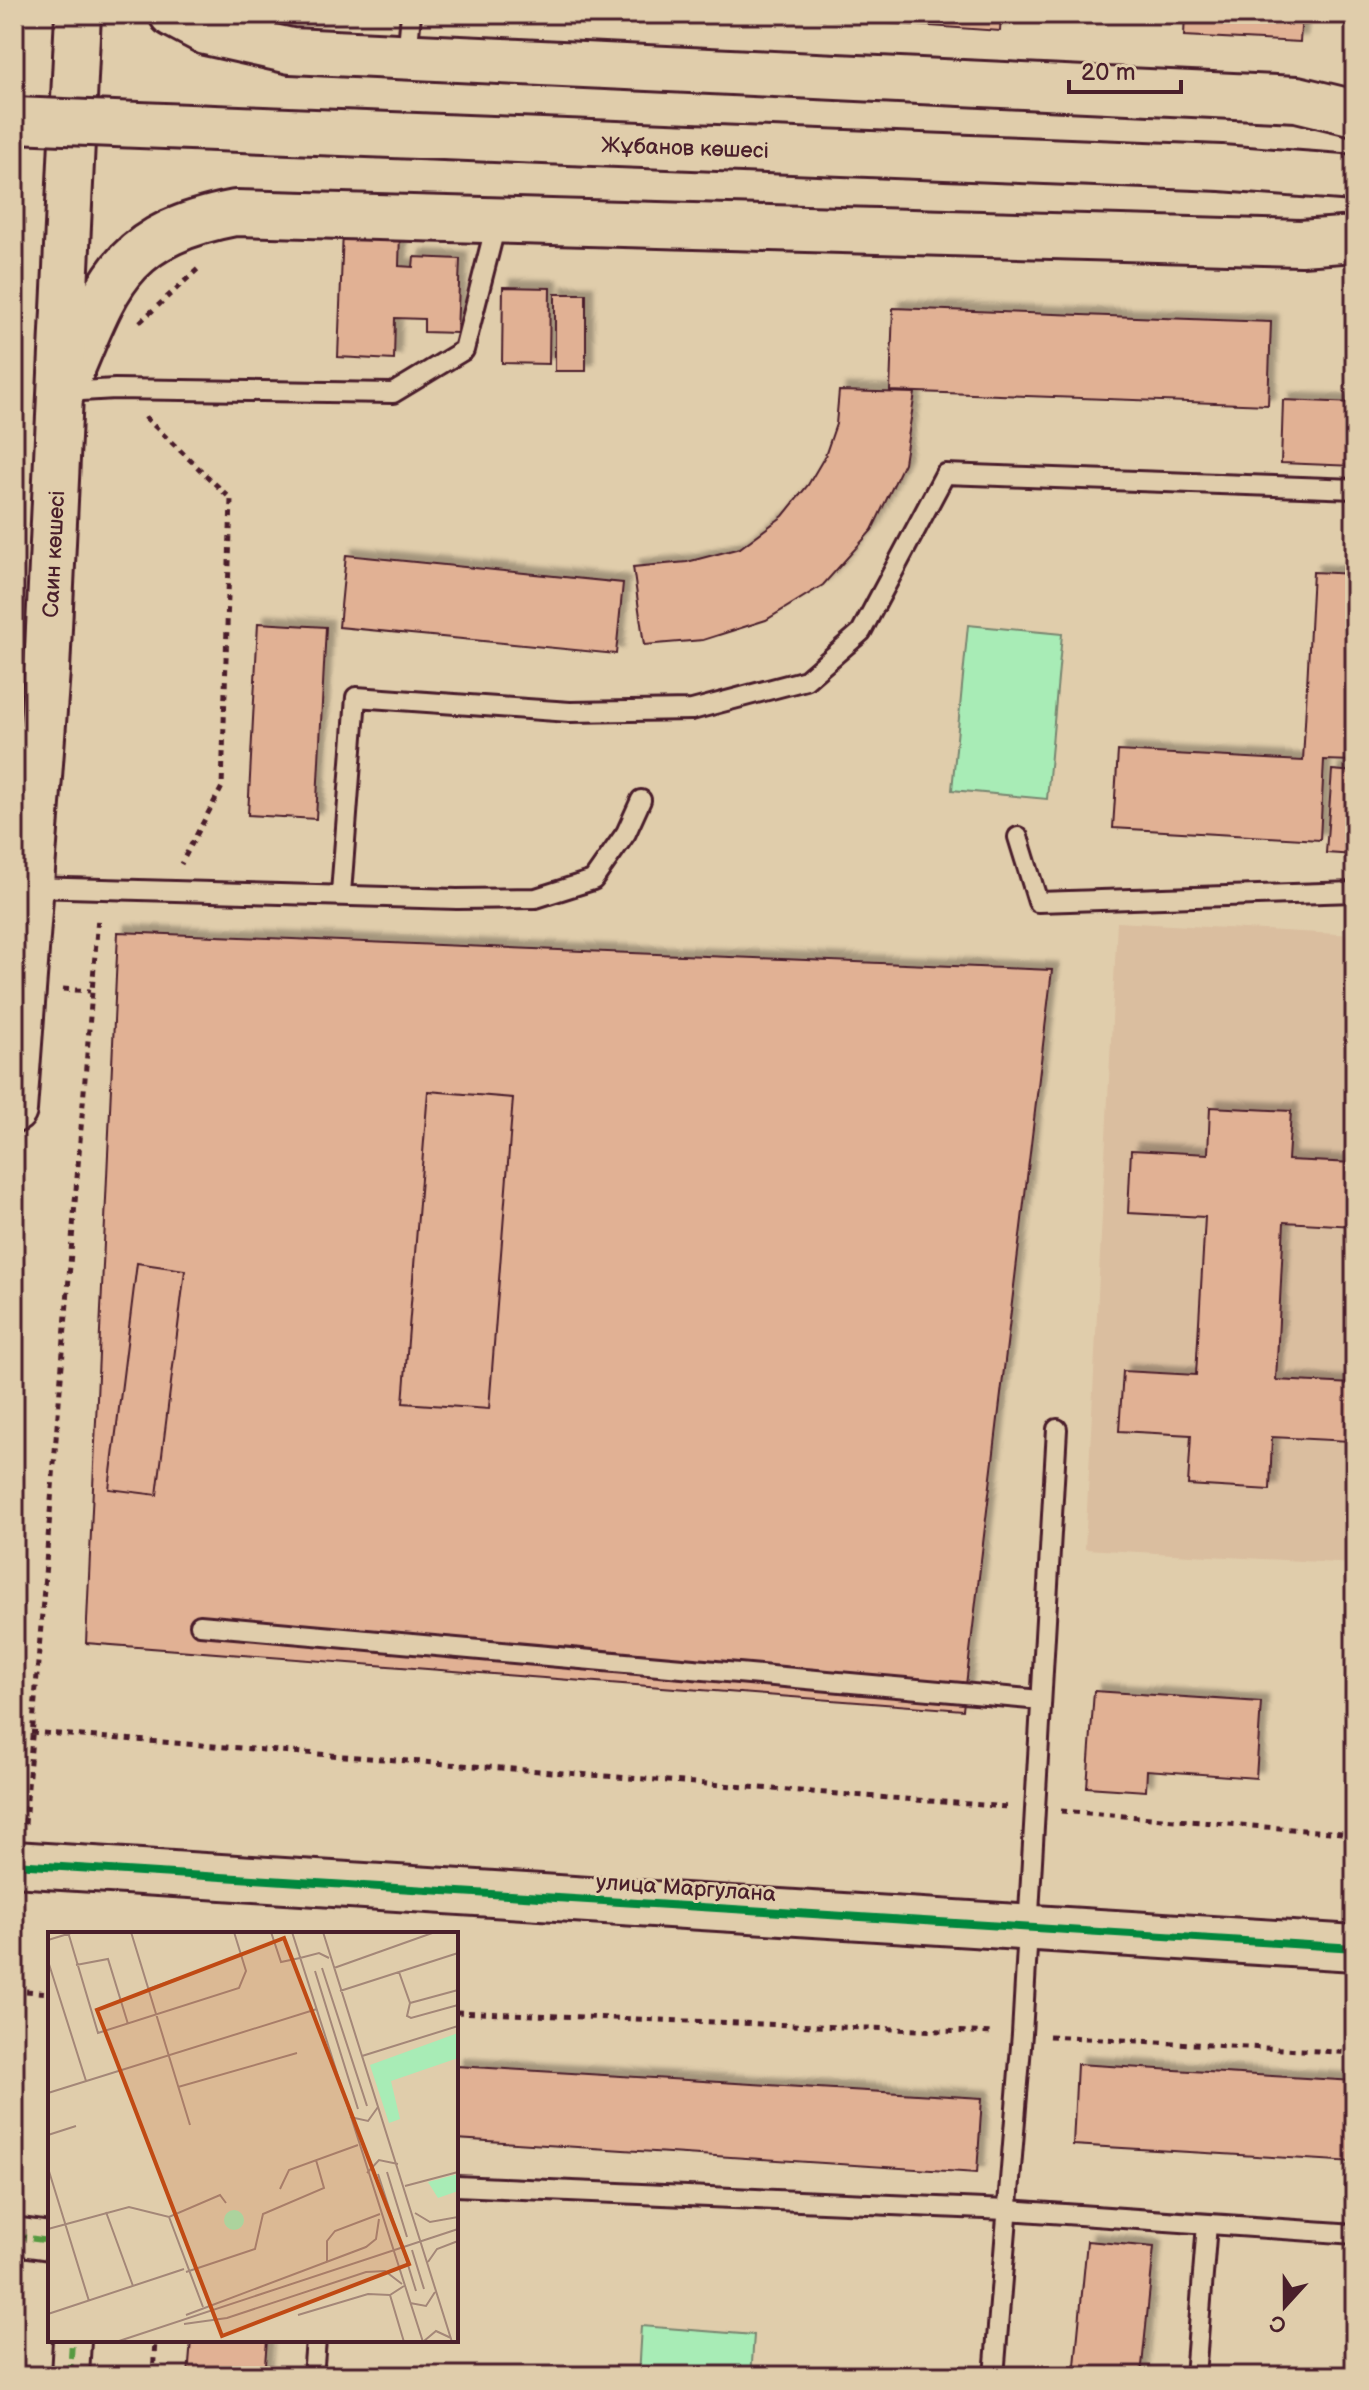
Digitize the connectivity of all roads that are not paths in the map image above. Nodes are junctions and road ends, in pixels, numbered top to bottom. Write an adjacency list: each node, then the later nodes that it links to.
1 (78, 14): 9 (main road, Саин көшесі)
2 (172, 14): 3 (main road)
3 (409, 35): 4 (main road)
4 (1355, 113)
5 (14, 120): 6 (main road, Жұбанов көшесі, bridge)
6 (1355, 178)
7 (516, 220): 8 (main road); 9 (main road); 9 (lane)
8 (1355, 239)
9 (62, 392): 11 (main road, Саин көшесі)
10 (1355, 489): 17 (lane)
11 (47, 670): 12 (main road); 15 (main road, Саин көшесі)
12 (14, 719)
13 (641, 800): 17 (lane)
14 (1018, 837): 16 (lane)
15 (31, 887): 17 (lane); 18 (main road, Саин көшесі)
16 (1355, 892)
17 (341, 893)
18 (15, 1095)
19 (1057, 1429): 21 (lane)
20 (200, 1625): 21 (lane)
21 (1041, 1700): 23 (lane)
22 (18, 1864): 23 (main road, улица Маргулана)
23 (1028, 1927): 24 (main road, улица Маргулана); 26 (lane)
24 (1355, 1948)
25 (458, 2186): 26 (lane)
26 (1007, 2210): 27 (lane); 35 (lane)
27 (1207, 2224): 28 (lane); 36 (lane)
28 (1355, 2234)
29 (14, 2236): 30 (street)
30 (48, 2241)
31 (72, 2342): 33 (street)
32 (316, 2342): 34 (lane)
33 (70, 2376)
34 (313, 2376)
35 (994, 2376)
36 (1195, 2376)

